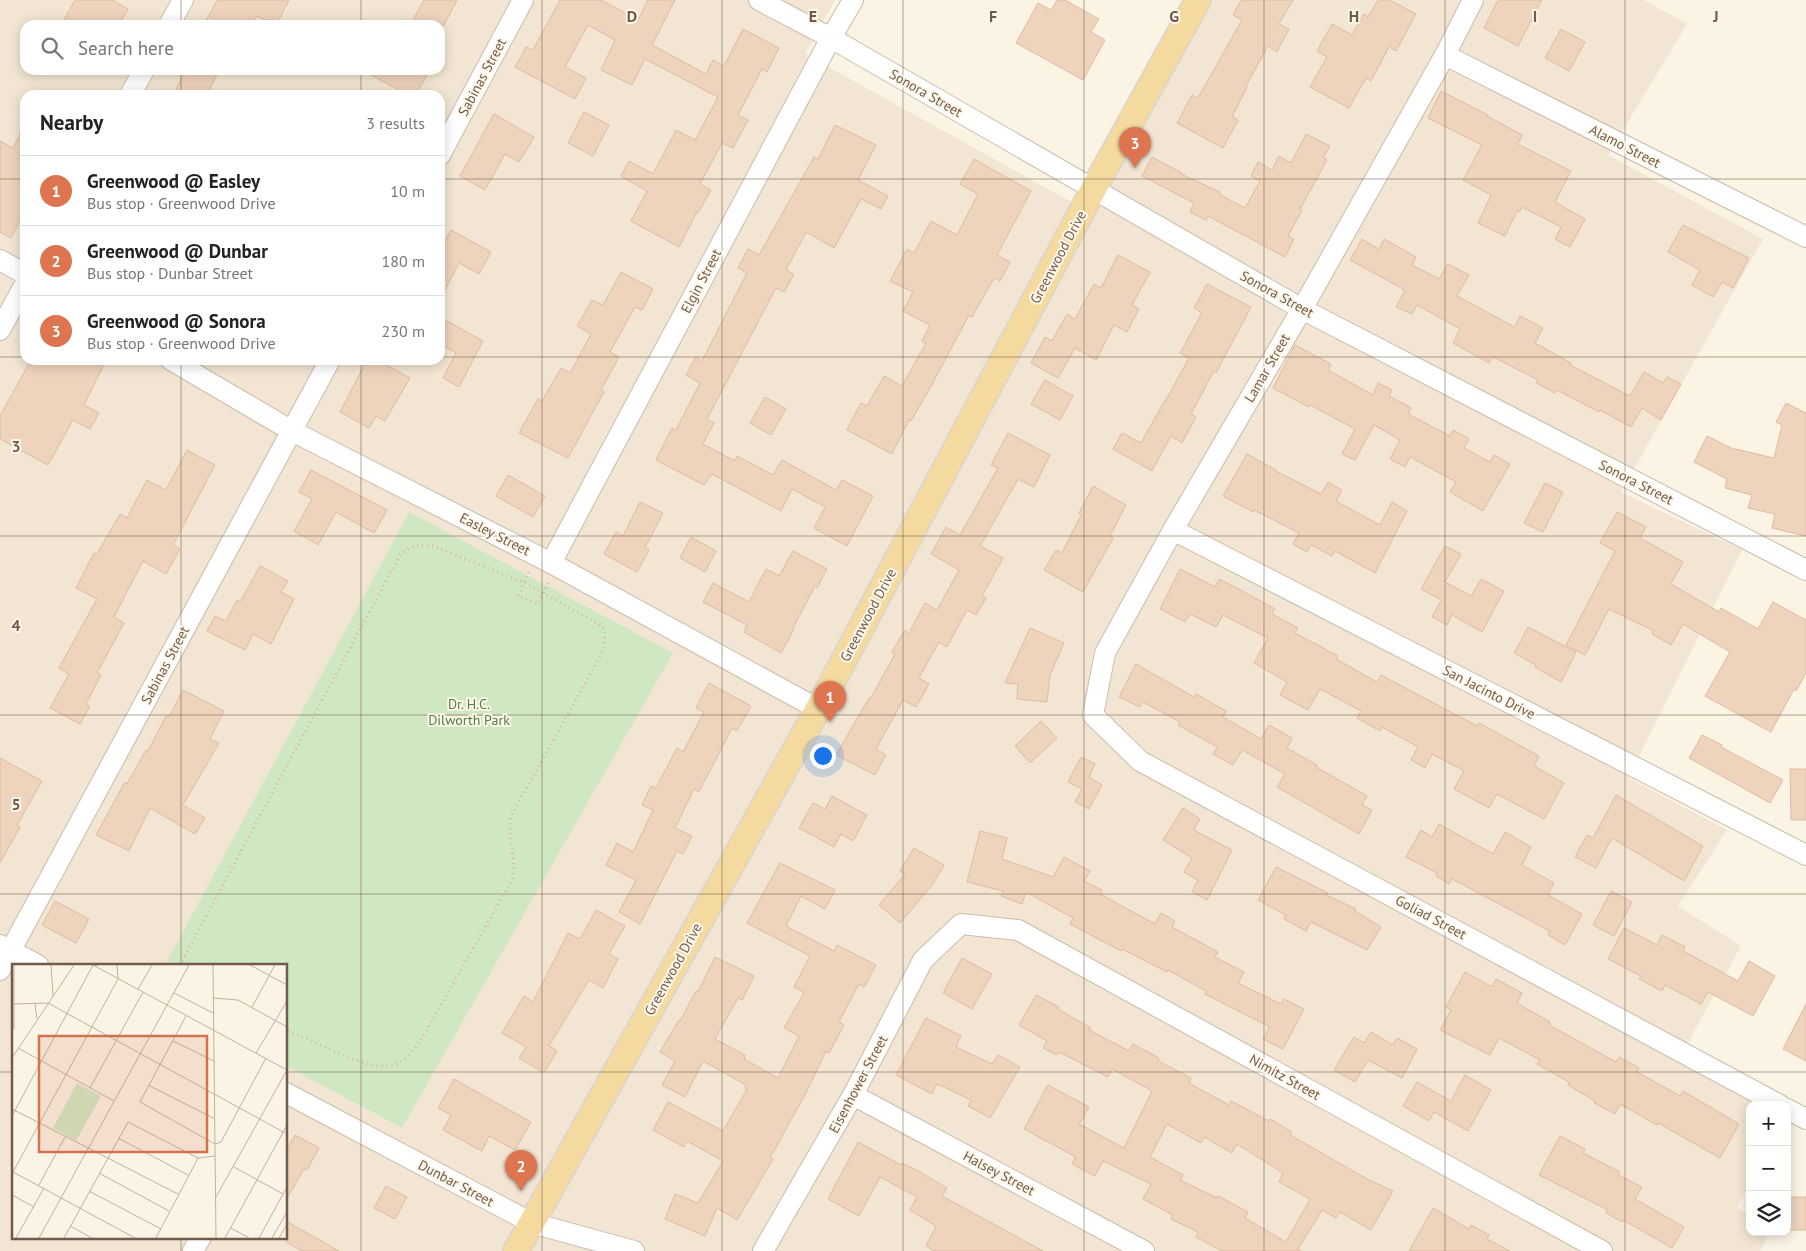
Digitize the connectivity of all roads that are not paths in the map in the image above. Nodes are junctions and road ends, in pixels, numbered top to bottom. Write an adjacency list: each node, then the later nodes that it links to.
1 (183, 0): 7 (street)
2 (523, 0): 12 (street, Sabinas Street)
3 (759, 0): 8 (street, Sonora Street)
4 (853, 0): 8 (street, Elgin Street)
5 (1198, 0): 13 (main road, Greenwood Drive)
6 (1473, 0): 9 (street, Lamar Street)
7 (172, 20)
8 (831, 38): 13 (street, Sonora Street); 24 (street, Elgin Street)
9 (1445, 55): 14 (street, Alamo Street); 18 (street, Lamar Street)
10 (141, 75): 11 (street)
11 (133, 90)
12 (445, 146)
13 (1093, 190): 18 (street, Sonora Street); 26 (main road, Greenwood Drive)
14 (1806, 238)
15 (0, 260): 16 (street)
16 (20, 271)
17 (20, 293): 19 (street)
18 (1302, 309): 23 (street, Lamar Street); 25 (street, Sonora Street)
19 (0, 330)
20 (180, 365): 22 (street, Easley Street)
21 (327, 365): 22 (street, Sabinas Street)
22 (292, 431): 24 (street, Easley Street); 30 (street, Sabinas Street)
23 (1173, 530): 27 (street, Lamar Street); 28 (street, San Jacinto Drive)
24 (551, 563): 26 (street, Easley Street)
25 (1806, 570)
26 (818, 709): 38 (main road, Greenwood Drive)
27 (1093, 715): 35 (street, Goliad Street)
28 (1806, 855)
29 (961, 924): 34 (street, Eisenhower Street); 45 (street, Nimitz Street)
30 (5, 948): 31 (street); 32 (street, Sabinas Street)
31 (36, 964)
32 (0, 970)
33 (288, 1094): 38 (street, Dunbar Street)
34 (853, 1095): 43 (street, Eisenhower Street); 44 (street, Halsey Street)
35 (1773, 1101)
36 (1791, 1111): 37 (street)
37 (1806, 1119)
38 (532, 1223): 41 (main road, Greenwood Drive); 42 (street, Dunbar Street)
39 (200, 1238): 40 (street)
40 (193, 1251)
41 (516, 1251)
42 (634, 1251)
43 (763, 1251)
44 (1144, 1251)
45 (1602, 1251)

